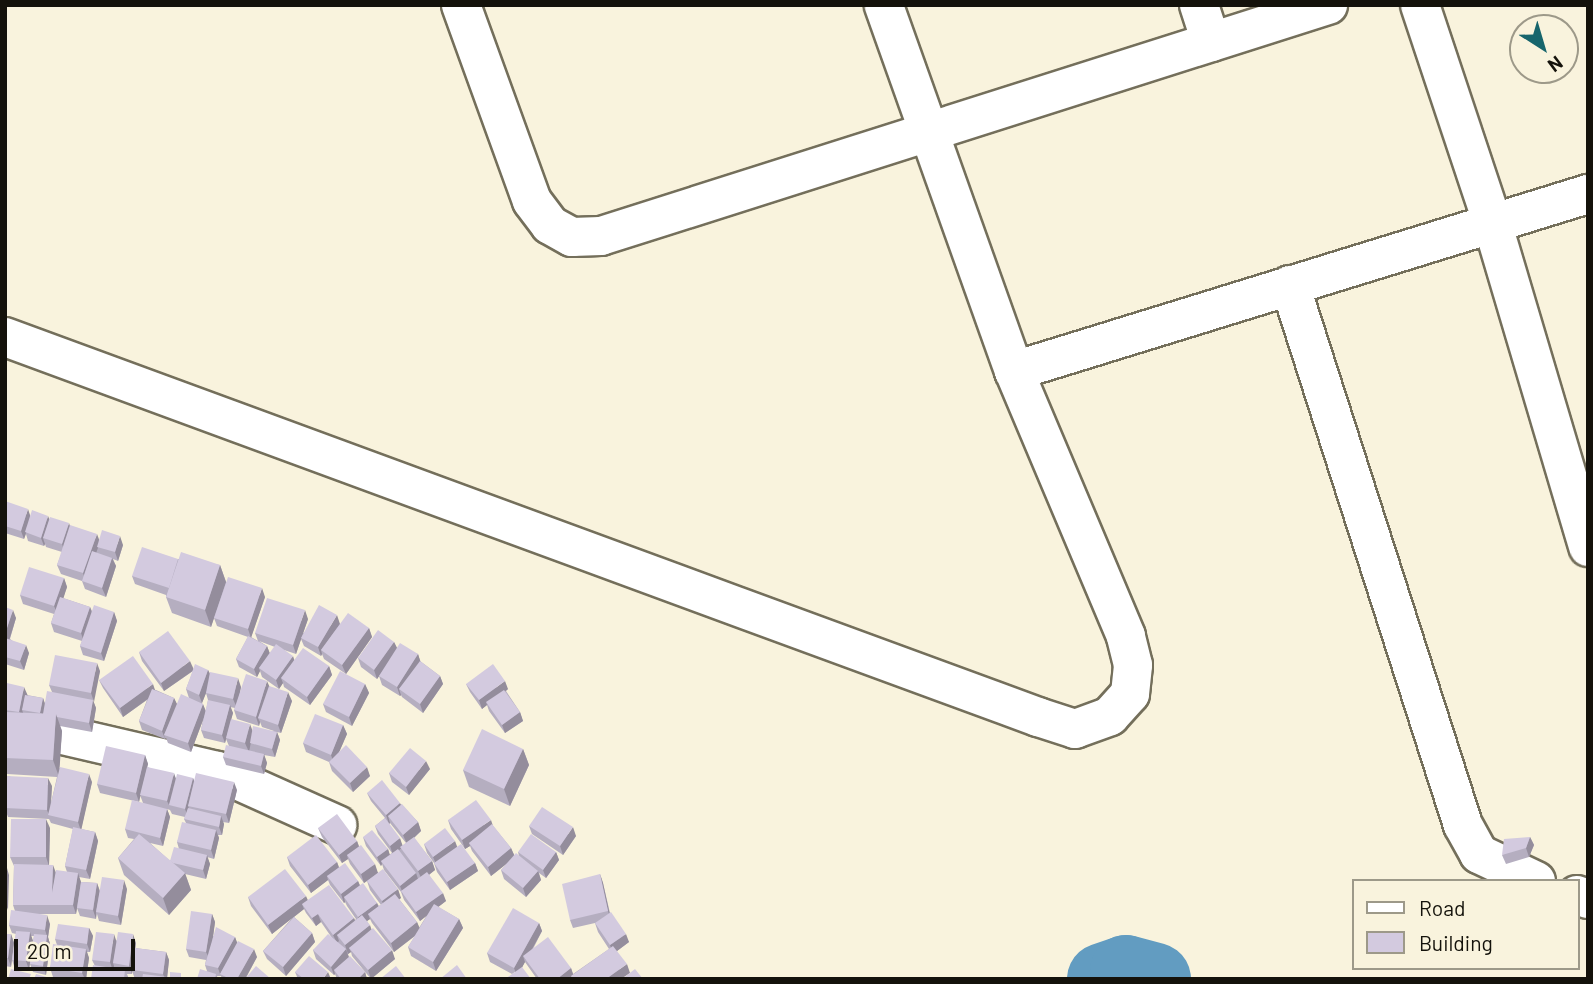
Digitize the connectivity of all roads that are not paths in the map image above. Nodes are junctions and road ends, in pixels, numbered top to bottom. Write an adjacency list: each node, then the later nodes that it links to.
1 (461, 5): 7 (street)
2 (884, 5): 7 (street)
3 (1199, 5): 6 (street)
4 (1328, 5): 6 (street)
5 (1420, 5): 9 (street)
6 (1211, 42): 7 (street)
7 (926, 130): 12 (street)
8 (1588, 194): 9 (street)
9 (1492, 222): 10 (street); 13 (street)
10 (1290, 285): 12 (street); 16 (street)
11 (5, 337): 12 (street)
12 (1014, 371)
13 (1588, 547)
14 (5, 732): 15 (street)
15 (337, 825)
16 (1532, 879)

